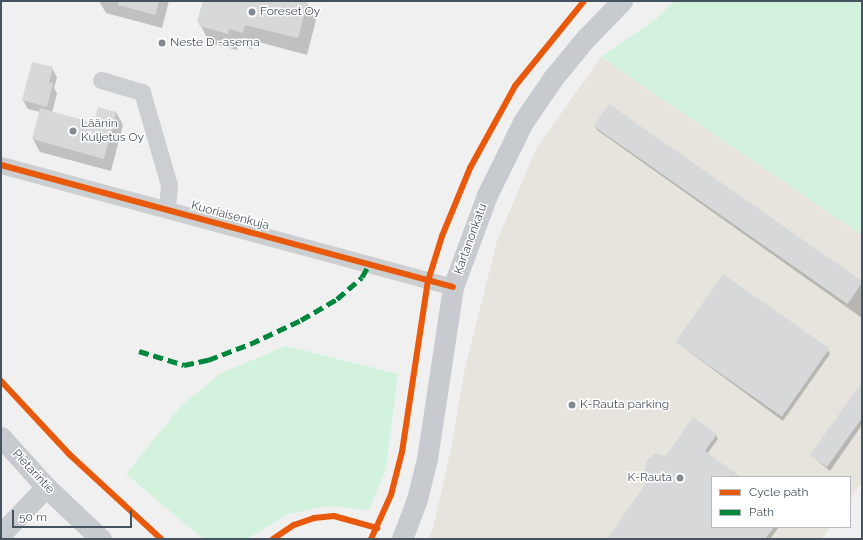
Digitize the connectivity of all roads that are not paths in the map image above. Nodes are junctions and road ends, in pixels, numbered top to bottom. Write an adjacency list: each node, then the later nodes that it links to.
1 (622, 1): 5 (main road, Kartanonkatu)
2 (101, 80): 4 (street)
3 (1, 165): 4 (street, Kuoriaisenkuja)
4 (167, 210): 5 (street, Kuoriaisenkuja)
5 (453, 287): 10 (main road, Kartanonkatu)
6 (1, 437): 7 (main road, Pietarintie)
7 (46, 487): 8 (main road); 9 (main road, Pietarintie)
8 (1, 534)
9 (101, 539)
10 (402, 539)

